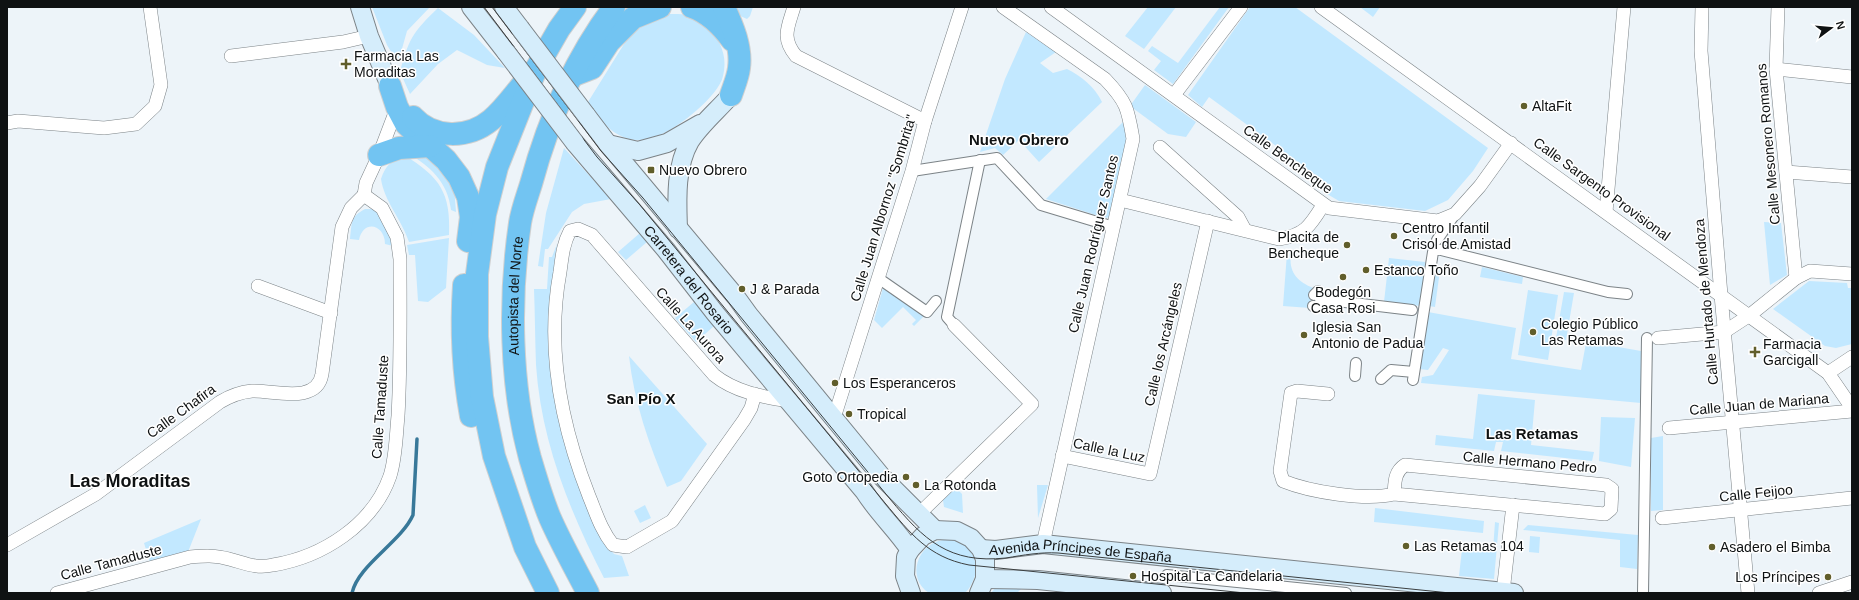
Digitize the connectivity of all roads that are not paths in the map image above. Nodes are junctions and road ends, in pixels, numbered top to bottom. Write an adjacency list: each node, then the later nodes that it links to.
1 (150, 7): 31 (street)
2 (360, 7): 19 (main road)
3 (471, 7): 74 (main road, Carretera del Rosario, bridge)
4 (504, 7): 33 (main road, Carretera del Rosario, bridge)
5 (576, 7): 22 (highway)
6 (614, 7): 24 (highway, Autopista del Norte)
7 (660, 7): 24 (highway)
8 (692, 7): 20 (highway)
9 (724, 7): 20 (highway)
10 (794, 7): 30 (street)
11 (962, 7): 30 (street, Calle Juan Albornoz "Sombrita")
12 (1050, 7): 27 (street, Calle Bencheque)
13 (1241, 7): 27 (street)
14 (1322, 7): 32 (street, Calle Sargento Provisional)
15 (1624, 7): 44 (street)
16 (1702, 7): 57 (street, Calle Hurtado de Mendoza)
17 (1778, 7): 23 (street, Calle Mesonero Romanos)
18 (1012, 9): 42 (street, Calle Juan Rodríguez Santos)
19 (369, 36): 21 (street); 28 (main road)
20 (739, 49): 26 (highway)
21 (231, 56)
22 (536, 69): 28 (highway); 80 (highway)
23 (1776, 69): 25 (street); 39 (street, Calle Mesonero Romanos)
24 (571, 77): 102 (highway, Autopista del Norte)
25 (1852, 77)
26 (731, 95): 29 (main road)
27 (1174, 95): 43 (street, Calle Bencheque)
28 (392, 98): 34 (highway); 36 (street)
29 (708, 120): 33 (main road); 48 (main road)
30 (925, 121): 38 (street, Calle Juan Albornoz "Sombrita")
31 (7, 124)
32 (1511, 143): 44 (street, Calle Sargento Provisional); 45 (street, Calle Bencheque)
33 (608, 144): 48 (main road, Carretera del Rosario)
34 (430, 146): 36 (highway); 80 (highway)
35 (1160, 147): 49 (street)
36 (379, 155): 41 (street)
37 (980, 160): 38 (street); 47 (street); 64 (street)
38 (912, 171): 52 (street, Calle Juan Albornoz "Sombrita")
39 (1786, 172): 40 (street); 53 (street, Calle Mesonero Romanos)
40 (1852, 176)
41 (364, 195): 62 (street, Calle Chafira); 100 (street, Calle Tamaduste)
42 (1120, 200): 46 (street); 47 (street, Calle Juan Rodríguez Santos)
43 (1323, 205): 45 (street, Calle Bencheque); 49 (street)
44 (1606, 212): 57 (street, Calle Sargento Provisional)
45 (1455, 214): 50 (street)
46 (1208, 221): 49 (street); 82 (street, Calle los Arcángeles)
47 (1114, 227): 81 (street, Calle Juan Rodríguez Santos)
48 (678, 229): 77 (main road, Carretera del Rosario)
49 (1245, 230)
50 (1437, 240)
51 (1852, 274): 53 (street)
52 (878, 278): 58 (street); 77 (street, Calle Juan Albornoz "Sombrita")
53 (1796, 278): 63 (street)
54 (258, 286): 62 (street)
55 (1627, 294): 61 (street)
56 (1314, 295): 61 (street)
57 (1721, 295): 63 (street, Calle Sargento Provisional); 65 (street, Calle Hurtado de Mendoza)
58 (936, 301)
59 (1313, 306): 60 (street)
60 (1330, 307)
61 (1418, 311): 71 (street)
62 (330, 313): 91 (street, Calle Chafira)
63 (1750, 315): 65 (street); 69 (street, Calle Sargento Provisional)
64 (954, 325): 87 (street)
65 (1724, 332): 66 (street); 78 (street, Calle Hurtado de Mendoza)
66 (1652, 338): 107 (street)
67 (1852, 357): 69 (street)
68 (1356, 363): 70 (street)
69 (1828, 373): 75 (street, Calle Sargento Provisional)
70 (1355, 376)
71 (1381, 379)
72 (755, 394): 72 (street, Calle La Aurora); 74 (street, Calle La Aurora)
73 (1328, 394): 83 (street, Calle Hermano Pedro)
74 (789, 401): 93 (main road, Carretera del Rosario)
75 (1852, 408)
76 (1852, 411): 78 (street, Calle Juan de Mariana)
77 (834, 418): 87 (main road, Carretera del Rosario)
78 (1732, 422): 79 (street, Calle Juan de Mariana); 86 (street, Calle Hurtado de Mendoza)
79 (1669, 428)
80 (494, 456): 101 (highway)
81 (1062, 456): 82 (street, Calle la Luz); 90 (street, Calle Juan Rodríguez Santos)
82 (1150, 474)
83 (1394, 494): 85 (street, Calle Hermano Pedro); 85 (street, Calle Hermano Pedro)
84 (1852, 498): 86 (street, Calle Feijoo)
85 (1513, 505): 99 (street)
86 (1740, 510): 88 (street, Calle Feijoo); 108 (street, Calle Hurtado de Mendoza)
87 (918, 514): 89 (main road, Carretera del Rosario)
88 (1662, 518)
89 (935, 530): 92 (main road); 93 (main road)
90 (1043, 544): 92 (main road, Avenida Príncipes de España); 99 (main road, Avenida Príncipes de España)
91 (7, 545)
92 (981, 549): 97 (main road)
93 (910, 550): 103 (main road)
94 (1167, 575): 106 (street, Avenida Príncipes de España)
95 (1038, 580): 97 (main road, Avenida Príncipes de España); 104 (main road); 105 (main road, Avenida Príncipes de España)
96 (1852, 582): 109 (street)
97 (982, 586)
98 (1852, 586): 110 (street)
99 (1509, 592)
100 (56, 593)
101 (548, 593)
102 (588, 593)
103 (911, 593)
104 (1024, 593)
105 (1162, 593)
106 (1346, 593)
107 (1643, 593)
108 (1748, 593)
109 (1819, 593)
110 (1848, 593)

